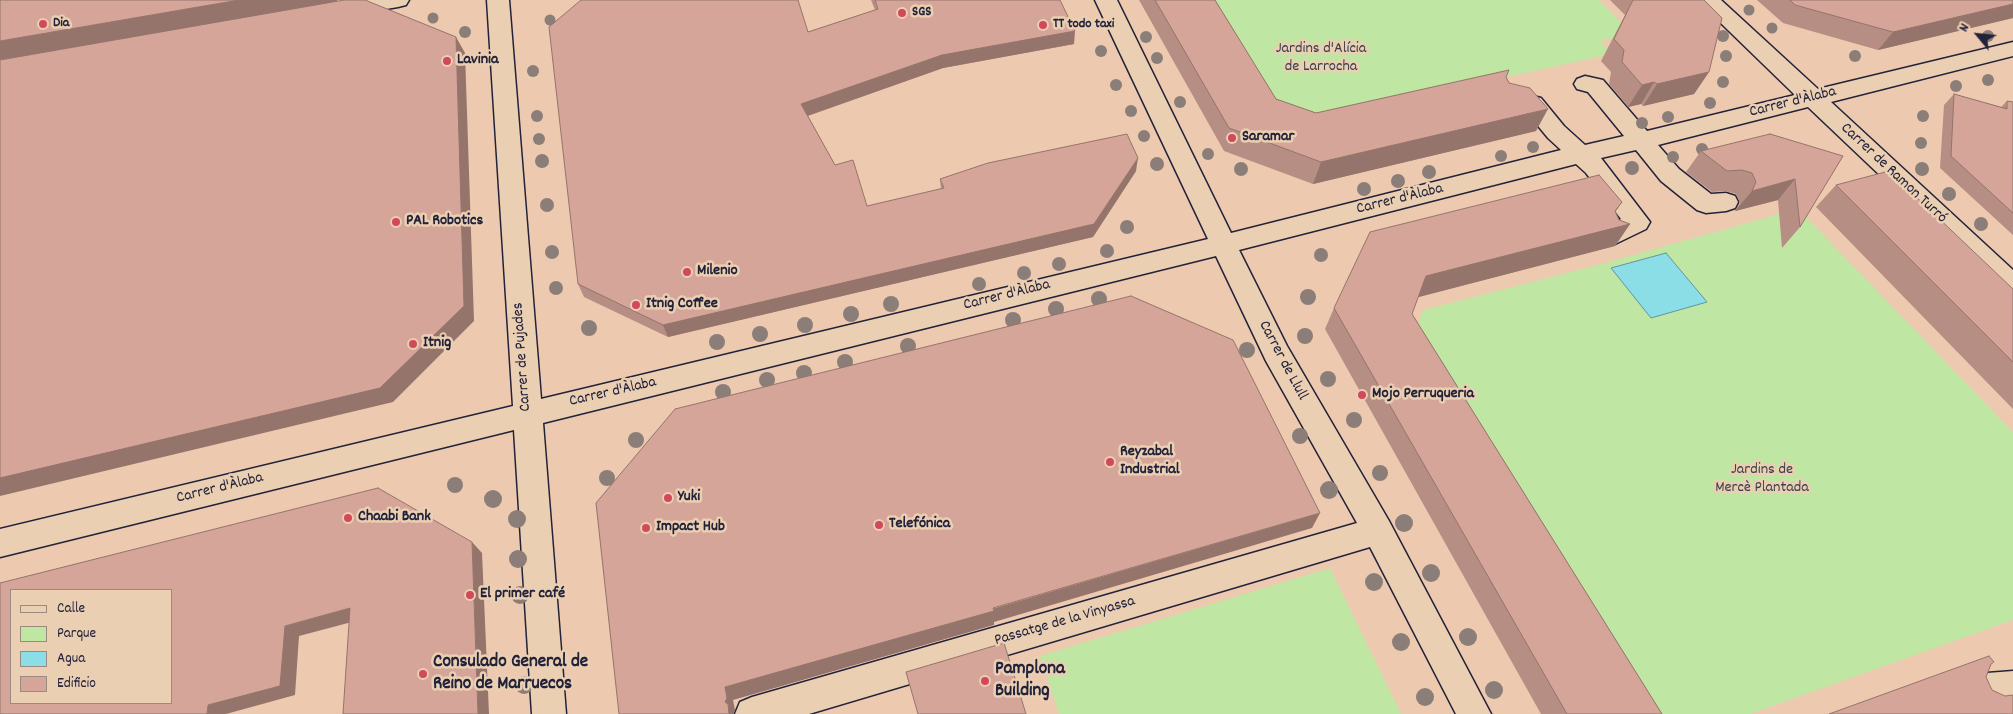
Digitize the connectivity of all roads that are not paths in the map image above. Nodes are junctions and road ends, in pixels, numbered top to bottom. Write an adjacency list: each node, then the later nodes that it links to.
1 (398, 0): 5 (street)
2 (498, 0): 16 (street, Carrer de Pujades)
3 (1106, 0): 14 (street, Carrer de Llull)
4 (1708, 0): 9 (street, Carrer de Ramon Turró)
5 (323, 13)
6 (2013, 49): 9 (street, Carrer d'Àlaba)
7 (1585, 84): 10 (street)
8 (1508, 98): 11 (street)
9 (1812, 99): 10 (street, Carrer d'Àlaba); 15 (street, Carrer de Ramon Turró)
10 (1641, 141): 11 (street, Carrer d'Àlaba); 12 (street)
11 (1581, 154): 13 (street); 14 (street, Carrer d'Àlaba)
12 (1726, 202)
13 (1615, 234)
14 (1223, 244): 16 (street, Carrer d'Àlaba); 17 (street, Carrer de Llull)
15 (2013, 286)
16 (527, 414): 18 (street, Carrer d'Àlaba); 21 (street, Carrer de Pujades)
17 (1378, 531): 22 (street, Passatge de la Vinyassa); 23 (street, Carrer de Llull)
18 (0, 543)
19 (2013, 687): 20 (street)
20 (1974, 691)
21 (549, 714)
22 (752, 714)
23 (1474, 714)

